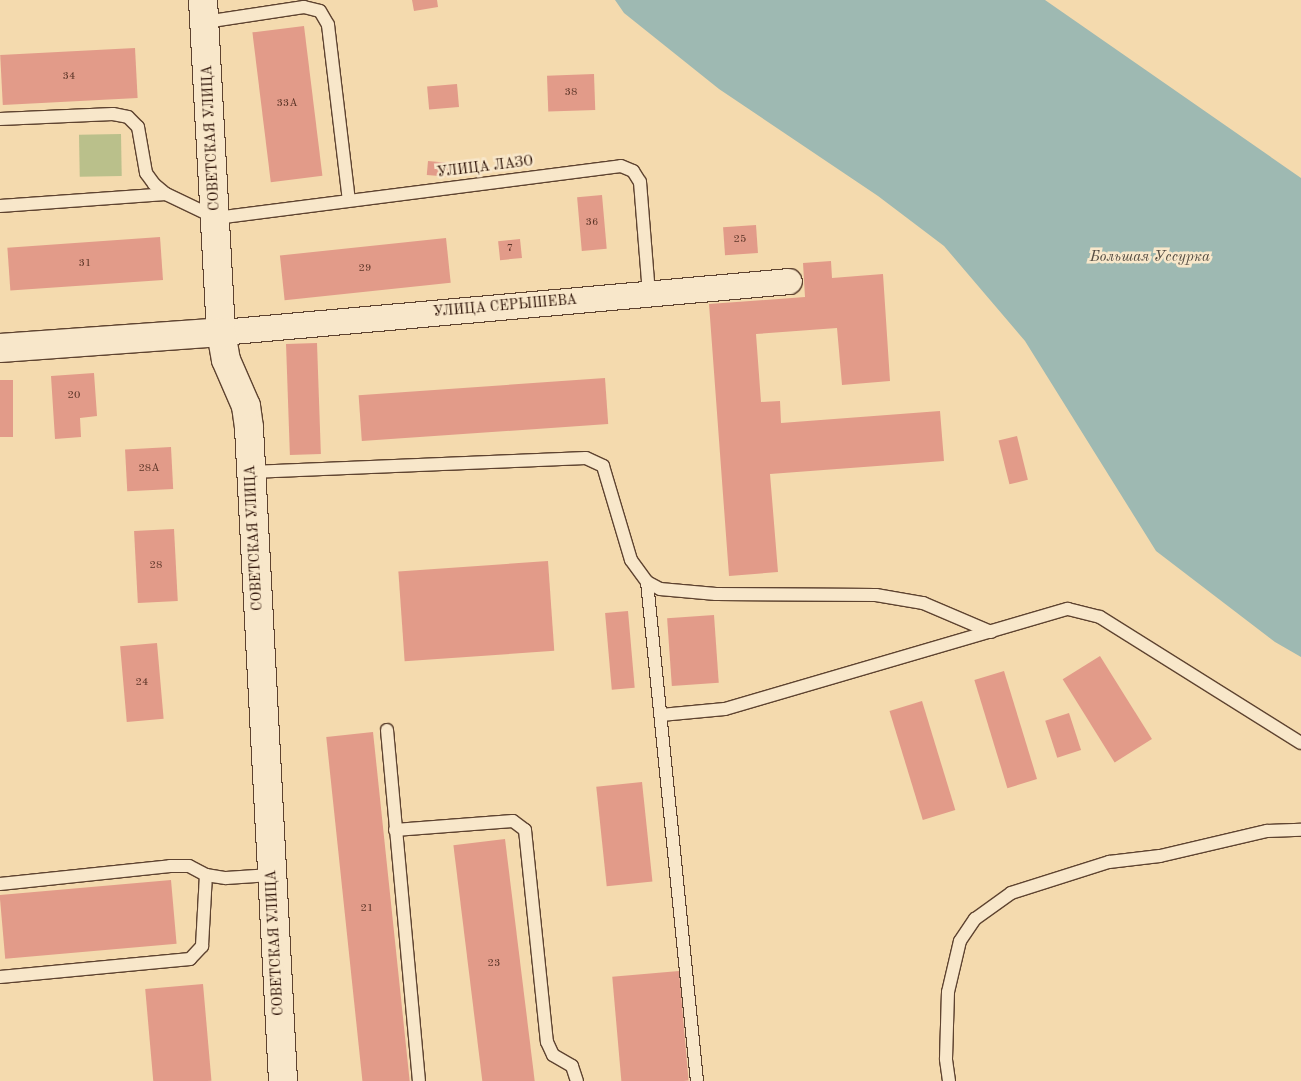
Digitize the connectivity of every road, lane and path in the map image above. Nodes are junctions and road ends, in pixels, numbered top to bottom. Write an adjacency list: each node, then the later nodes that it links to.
1 (204, 11): 4 (lane); 6 (main road, СОВЕТСКАЯ УЛИЦА)
2 (0, 119): 3 (lane)
3 (166, 194): 5 (lane); 6 (lane)
4 (349, 200): 6 (lane, УЛИЦА ЛАЗО); 8 (lane, УЛИЦА ЛАЗО)
5 (0, 206)
6 (216, 218): 9 (main road, СОВЕТСКАЯ УЛИЦА)
7 (789, 281): 8 (street, УЛИЦА СЕРЫШЕВА)
8 (649, 293): 9 (street, УЛИЦА СЕРЫШЕВА)
9 (221, 332): 10 (main road); 11 (main road, СОВЕТСКАЯ УЛИЦА)
10 (0, 348)
11 (251, 472): 12 (lane); 20 (main road, СОВЕТСКАЯ УЛИЦА)
12 (647, 582): 13 (lane); 14 (lane)
13 (991, 632): 14 (lane); 16 (lane)
14 (660, 715): 26 (lane)
15 (387, 730): 17 (lane)
16 (1301, 743)
17 (395, 830): 24 (lane); 25 (lane)
18 (1301, 830): 27 (lane)
19 (206, 875): 20 (lane); 21 (lane); 22 (lane)
20 (271, 875): 23 (main road, СОВЕТСКАЯ УЛИЦА)
21 (0, 884)
22 (0, 976)
23 (283, 1081)
24 (420, 1081)
25 (577, 1081)
26 (697, 1081)
27 (949, 1081)

